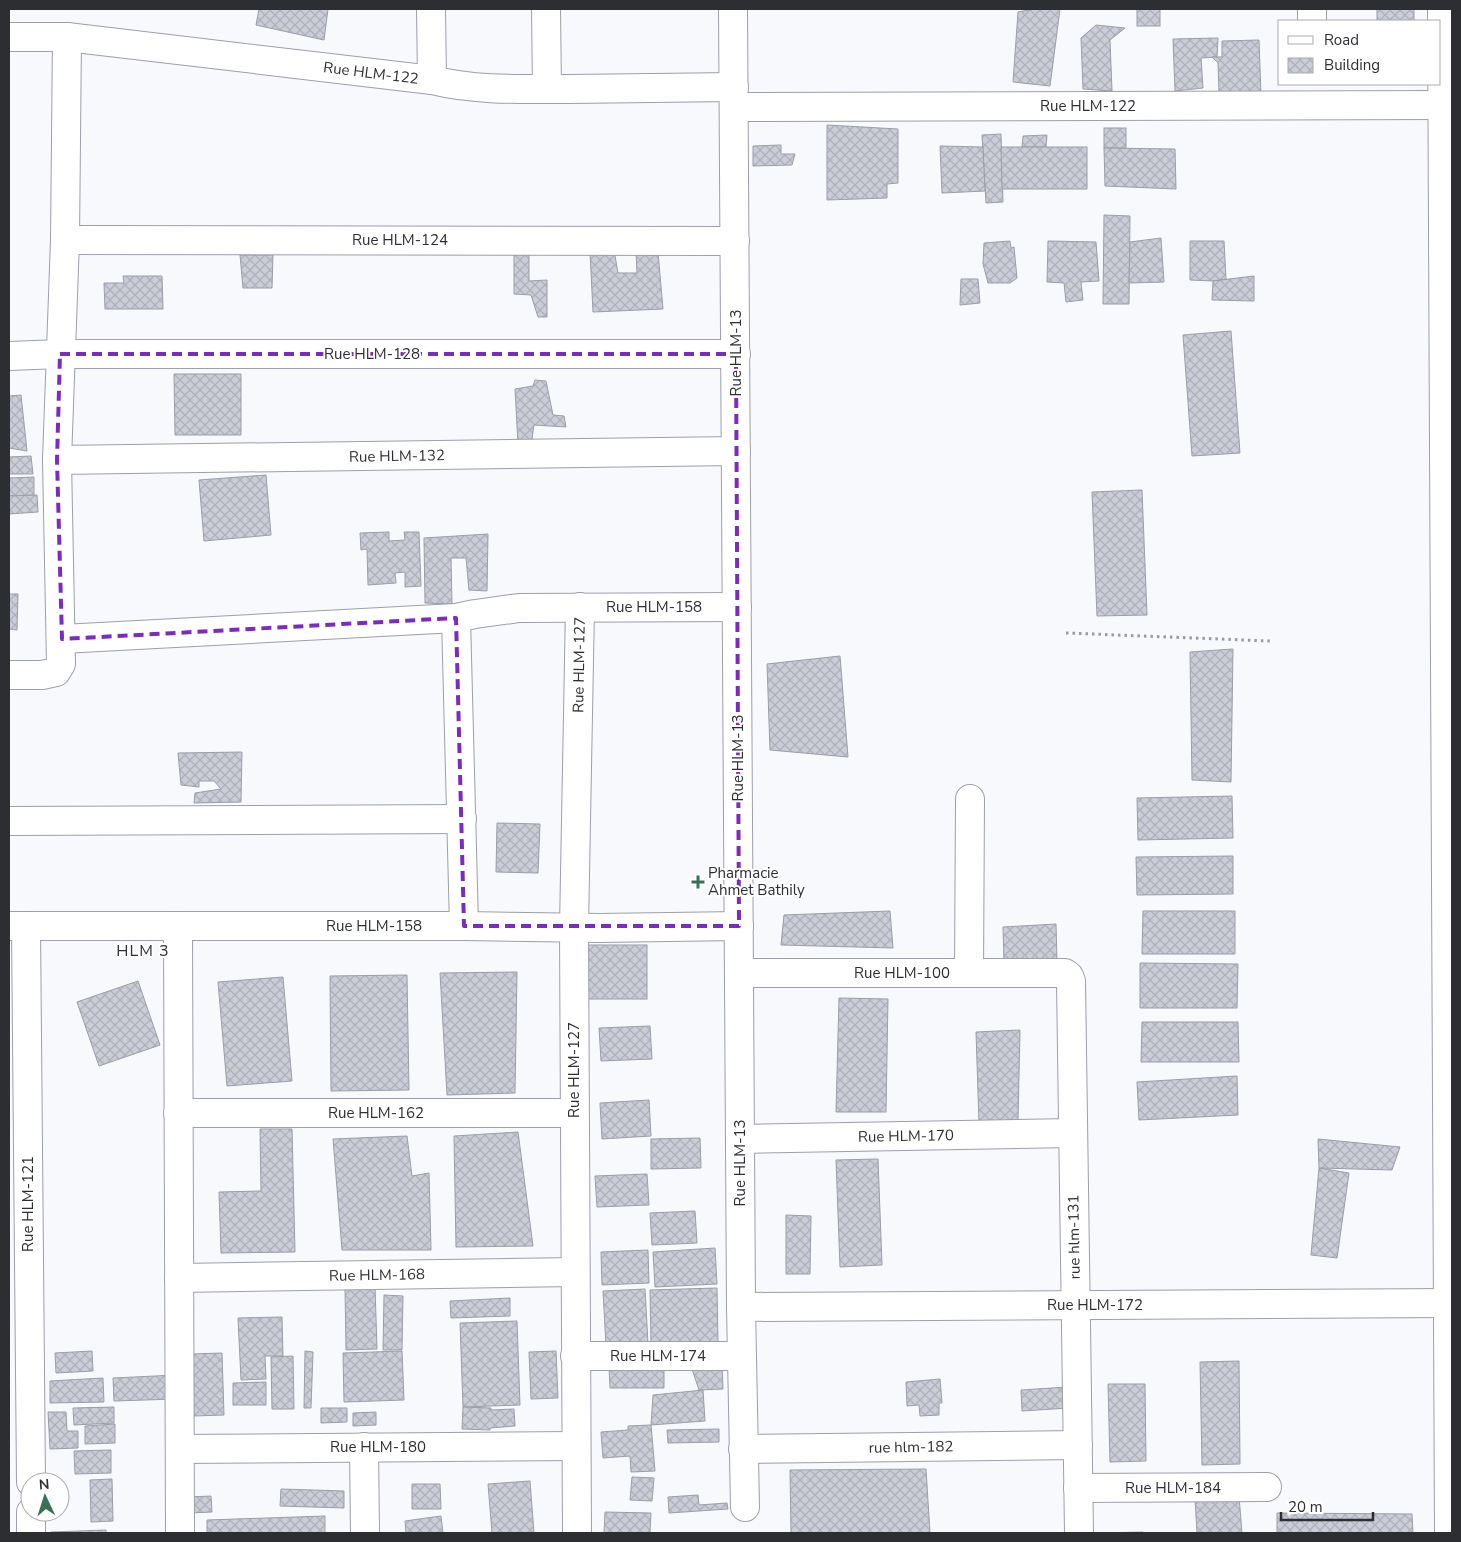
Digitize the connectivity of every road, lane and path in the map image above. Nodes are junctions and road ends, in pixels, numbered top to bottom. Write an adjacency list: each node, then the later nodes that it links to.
1 (431, 9): 7 (street)
2 (546, 9): 8 (street)
3 (734, 9): 10 (street, Rue HLM-13)
4 (1442, 9): 11 (street)
5 (9, 37): 6 (street, Rue HLM-122)
6 (67, 37): 7 (street, Rue HLM-122); 12 (street)
7 (432, 80): 8 (street, Rue HLM-122)
8 (547, 89): 10 (street, Rue HLM-122)
9 (1313, 94): 10 (street, Rue HLM-122); 11 (street, Rue HLM-122)
10 (734, 97): 13 (street, Rue HLM-13)
11 (1442, 105): 44 (street)
12 (65, 240): 13 (street, Rue HLM-124); 14 (street)
13 (735, 241): 15 (street, Rue HLM-13)
14 (60, 354): 15 (street, Rue HLM-128); 16 (street, Rue HLM-128); 18 (street)
15 (736, 354): 17 (street, Rue HLM-13)
16 (9, 356)
17 (736, 452): 18 (street, Rue HLM-132); 20 (street, Rue HLM-13)
18 (57, 460): 23 (street)
19 (580, 607): 20 (street, Rue HLM-158); 21 (street, Rue HLM-158); 33 (street, Rue HLM-127)
20 (737, 607): 32 (street, Rue HLM-13)
21 (456, 618): 23 (street, Rue HLM-158); 27 (street)
22 (1066, 633): 24 (path)
23 (62, 639): 25 (street)
24 (1270, 641)
25 (9, 675)
26 (970, 799): 35 (street)
27 (462, 819): 28 (street); 31 (street)
28 (9, 821)
29 (17, 926): 30 (street, Rue HLM-158); 39 (street, Rue HLM-121)
30 (178, 926): 31 (street, Rue HLM-158); 37 (street)
31 (464, 926): 33 (street, Rue HLM-158)
32 (739, 926): 33 (street, Rue HLM-158); 34 (street, Rue HLM-13)
33 (574, 928): 38 (street, Rue HLM-127)
34 (739, 972): 35 (street, Rue HLM-100); 41 (street, Rue HLM-13)
35 (970, 973): 36 (street, Rue HLM-100)
36 (1065, 973): 40 (street, rue hlm-131)
37 (178, 1113): 38 (street, Rue HLM-162); 43 (street)
38 (574, 1113): 42 (street, Rue HLM-127)
39 (18, 1132): 54 (street, Rue HLM-121)
40 (1073, 1133): 41 (street, Rue HLM-170); 45 (street, rue hlm-131)
41 (740, 1139): 46 (street, Rue HLM-13)
42 (575, 1272): 43 (street, Rue HLM-168); 47 (street, Rue HLM-127)
43 (179, 1278): 52 (street)
44 (1448, 1303): 45 (street, Rue HLM-172); 62 (street)
45 (1076, 1305): 46 (street, Rue HLM-172); 49 (street, rue hlm-131)
46 (741, 1307): 48 (street, Rue HLM-13)
47 (575, 1356): 48 (street, Rue HLM-174); 50 (street, Rue HLM-127)
48 (741, 1356): 53 (street, Rue HLM-13)
49 (1078, 1445): 53 (street, rue hlm-182); 56 (street, rue hlm-131)
50 (575, 1446): 51 (street, Rue HLM-180); 60 (street, Rue HLM-127)
51 (364, 1447): 52 (street, Rue HLM-180); 59 (street)
52 (180, 1449): 58 (street)
53 (743, 1449): 57 (street, Rue HLM-13)
54 (31, 1472)
55 (1267, 1487): 56 (street, Rue HLM-184)
56 (1078, 1488): 61 (street, rue hlm-131)
57 (745, 1507)
58 (180, 1533)
59 (365, 1533)
60 (576, 1533)
61 (1079, 1533)
62 (1449, 1533)

